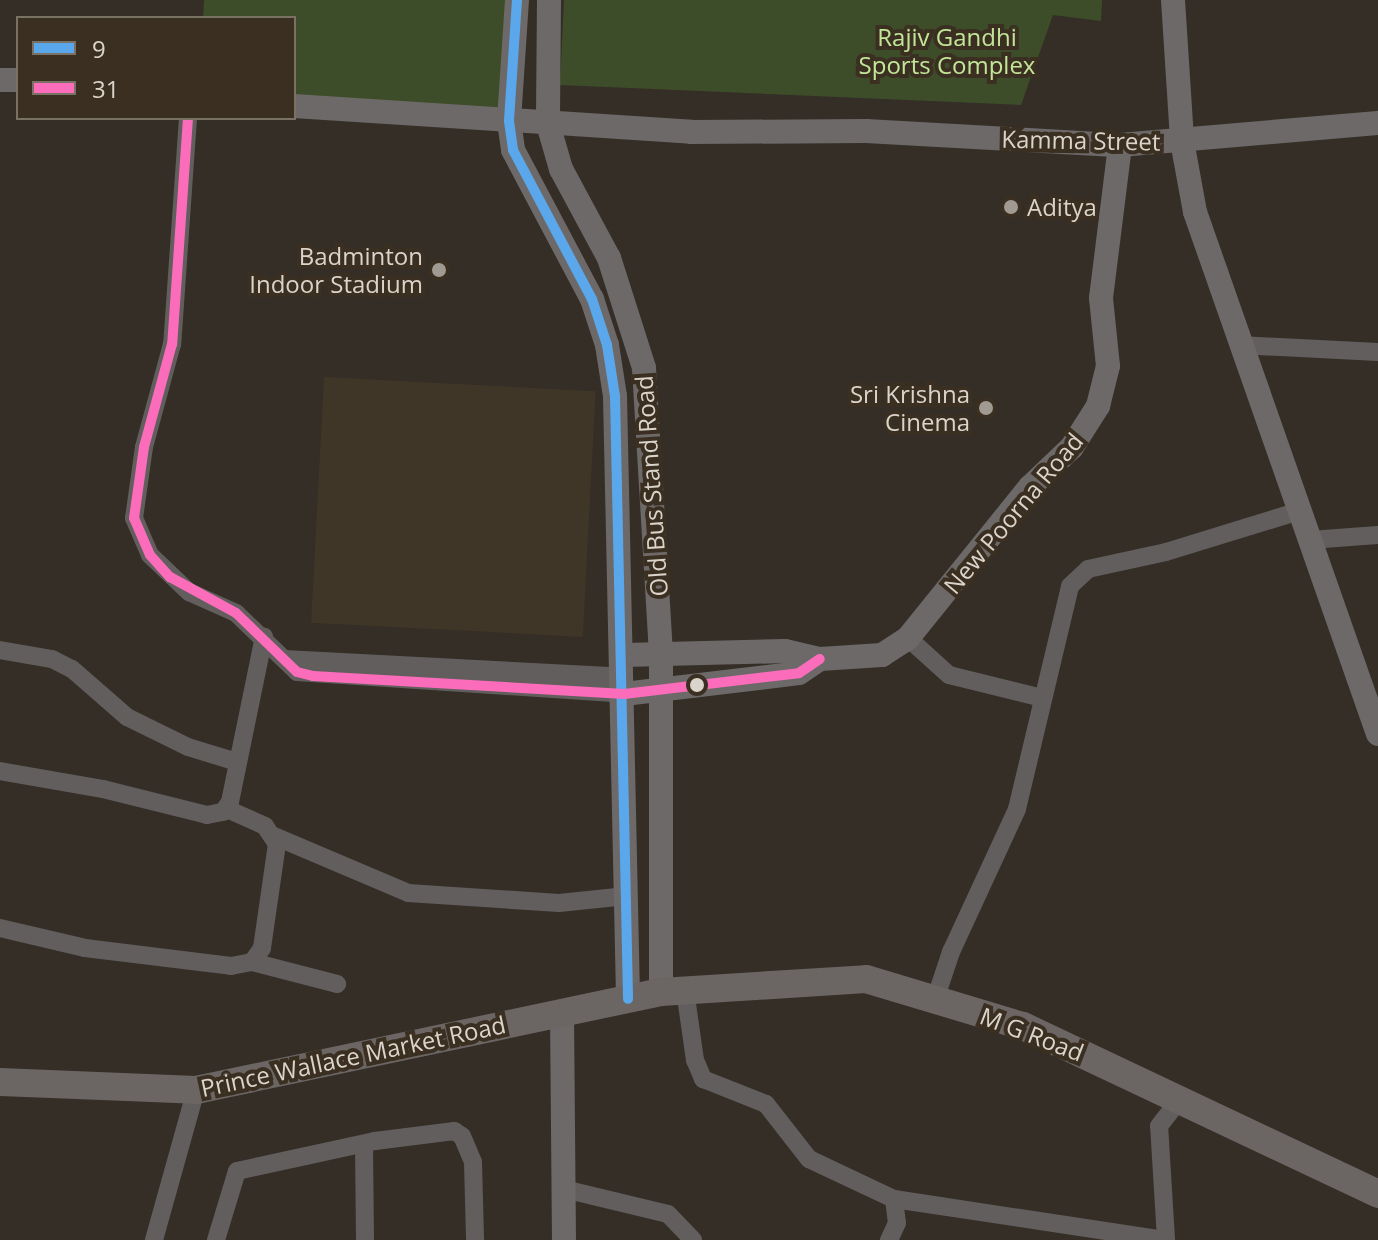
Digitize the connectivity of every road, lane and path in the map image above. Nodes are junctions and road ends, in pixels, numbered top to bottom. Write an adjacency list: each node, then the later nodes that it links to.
1 (517, 0): 6 (main road, Old Bus Stand Road)
2 (549, 0): 8 (main road, Old Bus Stand Road)
3 (1173, 0): 9 (main road)
4 (296, 106): 6 (main road, Kamma Street)
5 (188, 120): 16 (street)
6 (509, 121): 8 (main road, Kamma Street); 21 (main road, Old Bus Stand Road)
7 (1378, 123): 9 (main road, Kamma Street)
8 (548, 124): 10 (main road, Kamma Street); 19 (main road, Old Bus Stand Road)
9 (1182, 141): 10 (main road, Kamma Street); 11 (main road)
10 (1120, 145): 17 (main road, New Poorna Road)
11 (1239, 345): 12 (street); 13 (main road)
12 (1378, 352)
13 (1299, 511): 15 (main road); 23 (street)
14 (1378, 535): 15 (street)
15 (1310, 540): 24 (main road)
16 (264, 636): 21 (street); 25 (street)
17 (908, 638): 20 (main road, New Poorna Road); 23 (street)
18 (0, 650): 25 (street)
19 (661, 653): 20 (main road); 21 (main road); 22 (main road, Old Bus Stand Road)
20 (820, 659): 22 (main road)
21 (624, 675): 22 (main road); 29 (main road, Old Bus Stand Road)
22 (661, 693): 33 (main road, Old Bus Stand Road)
23 (1042, 698): 35 (street)
24 (1378, 734)
25 (237, 762): 27 (street)
26 (0, 771): 27 (street)
27 (227, 809): 28 (street)
28 (274, 836): 29 (street); 31 (street)
29 (627, 896): 34 (main road, Old Bus Stand Road)
30 (0, 928): 31 (street)
31 (252, 962): 32 (street)
32 (337, 984)
33 (673, 991): 34 (main road, M G Road); 35 (main road, M G Road); 43 (street)
34 (628, 999): 36 (main road, Prince Wallace Market Road)
35 (935, 1000): 39 (main road, M G Road)
36 (562, 1013): 38 (main road, Prince Wallace Market Road); 41 (main road)
37 (0, 1082): 38 (main road, Prince Wallace Market Road)
38 (196, 1090): 44 (street)
39 (1181, 1098): 42 (main road, M G Road); 51 (street)
40 (364, 1144): 45 (street); 46 (street); 47 (street)
41 (564, 1189): 48 (main road); 49 (street)
42 (1378, 1194)
43 (894, 1199): 50 (street); 51 (street)
44 (154, 1240)
45 (216, 1240)
46 (365, 1240)
47 (475, 1240)
48 (564, 1240)
49 (693, 1240)
50 (889, 1240)
51 (1166, 1240)

